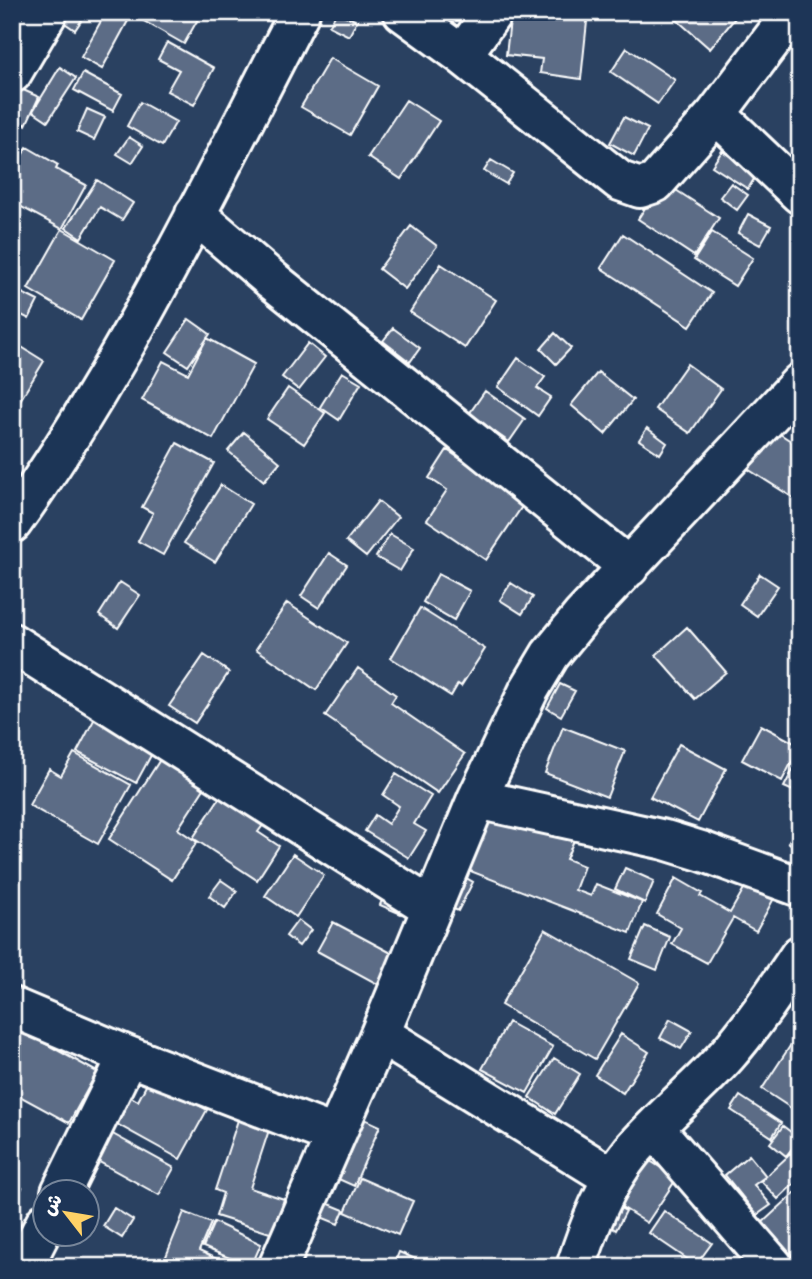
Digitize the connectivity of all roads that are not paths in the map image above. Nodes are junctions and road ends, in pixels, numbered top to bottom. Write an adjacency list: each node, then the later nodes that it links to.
1 (48, 12): 7 (street)
2 (300, 12): 10 (street)
3 (404, 12): 6 (street)
4 (493, 12): 6 (street)
5 (793, 12): 8 (street)
6 (462, 55): 8 (street)
7 (12, 73)
8 (716, 114): 9 (street)
9 (800, 194)
10 (195, 214): 12 (street); 13 (street)
11 (800, 383): 13 (street)
12 (12, 523)
13 (629, 567): 15 (street)
14 (12, 643): 17 (street)
15 (477, 799): 16 (street); 17 (street)
16 (800, 887)
17 (432, 908): 20 (street)
18 (800, 955): 22 (street)
19 (12, 1007): 21 (street)
20 (380, 1034): 23 (street); 25 (street)
21 (128, 1056): 23 (street); 24 (street)
22 (654, 1128): 25 (street); 30 (street)
23 (334, 1135): 28 (street)
24 (68, 1178)
25 (613, 1178): 29 (street)
26 (33, 1248): 27 (street)
27 (23, 1267)
28 (278, 1267)
29 (576, 1267)
30 (774, 1267)

